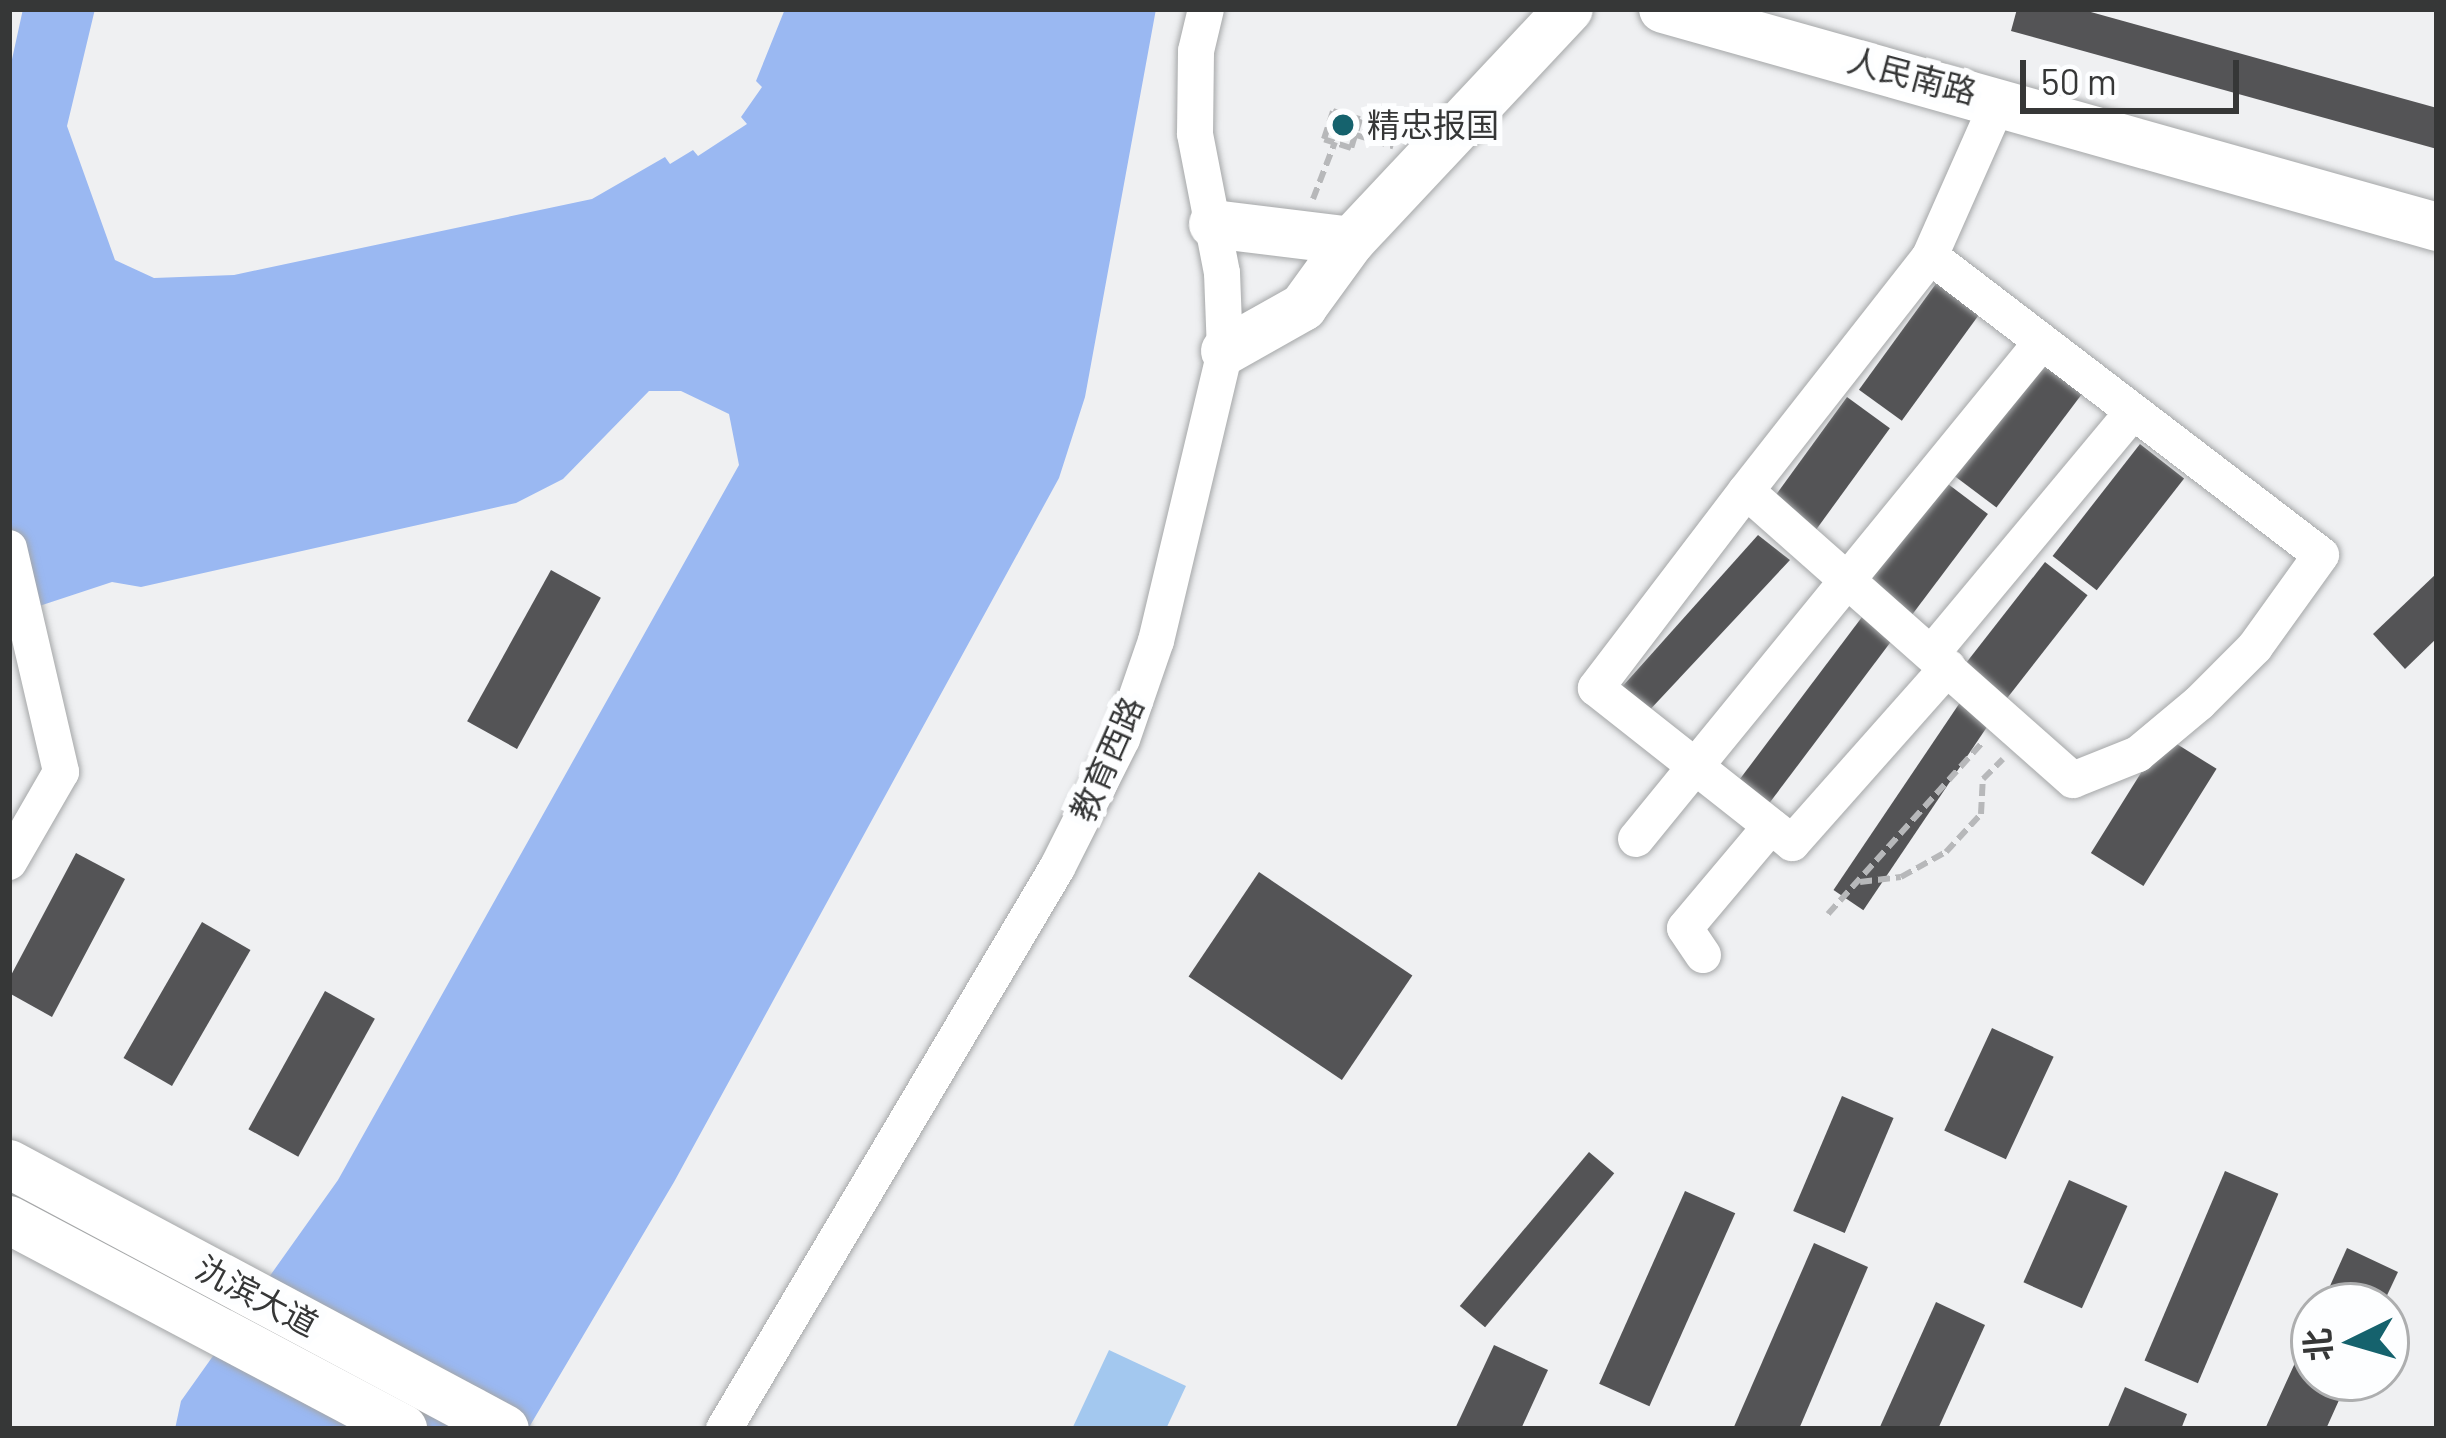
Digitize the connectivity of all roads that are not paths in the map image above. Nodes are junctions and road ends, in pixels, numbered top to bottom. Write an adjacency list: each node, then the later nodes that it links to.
1 (1206, 9): 5 (street, 教育西路)
2 (1569, 9): 7 (main road)
3 (1693, 13): 4 (main road, 人民南路)
4 (1999, 100): 6 (main road, 人民南路); 8 (street)
5 (1213, 224): 7 (main road); 10 (street, 教育西路)
6 (2437, 227)
7 (1351, 241): 10 (main road)
8 (1930, 256): 9 (street); 12 (street)
9 (2041, 343): 11 (street); 14 (street)
10 (1226, 351): 25 (street, 教育西路)
11 (2132, 413): 15 (street); 15 (street)
12 (1746, 490): 14 (street); 16 (street)
13 (9, 548): 19 (street)
14 (1849, 578): 15 (street); 16 (street)
15 (1940, 660): 17 (street)
16 (1696, 765): 17 (street); 18 (street)
17 (1771, 826): 20 (street)
18 (1636, 839)
19 (9, 862)
20 (1703, 955)
21 (9, 1164): 24 (main road, 氿滨大道)
22 (9, 1220): 23 (main road, 氿滨大道)
23 (404, 1429)
24 (505, 1429)
25 (724, 1429)

